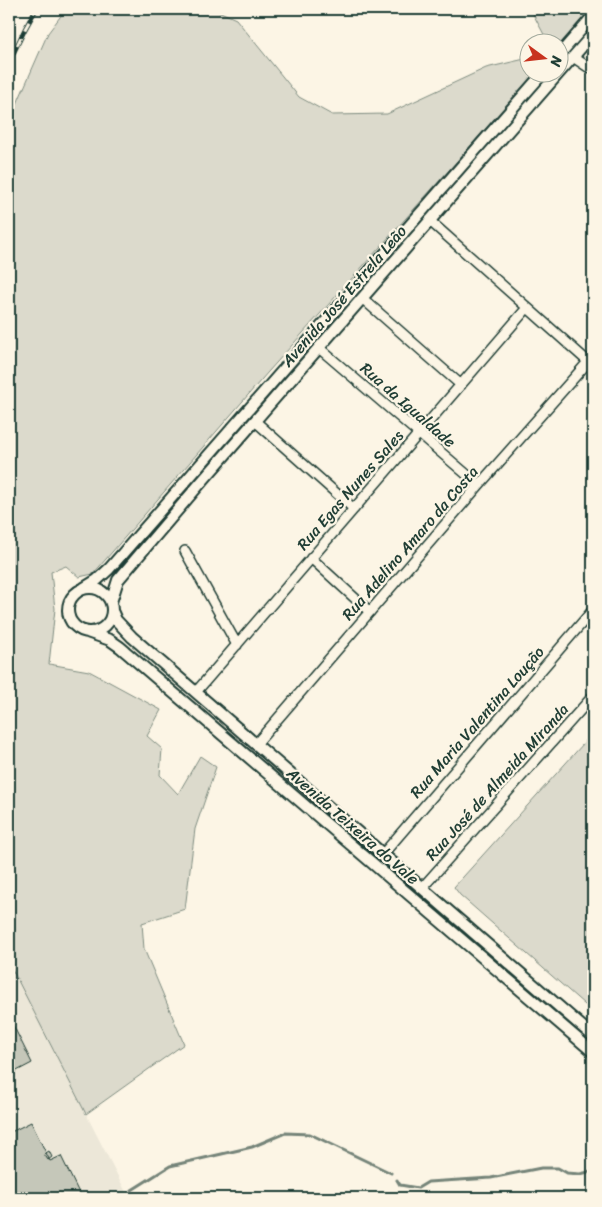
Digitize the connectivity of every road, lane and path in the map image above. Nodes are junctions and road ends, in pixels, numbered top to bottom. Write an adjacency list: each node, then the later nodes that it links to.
1 (593, 16): 3 (street)
2 (593, 34): 4 (street, Avenida José Estrela Leão)
3 (570, 42)
4 (574, 57): 5 (street); 7 (street, Avenida José Estrela Leão)
5 (593, 68)
6 (535, 82): 19 (street, Avenida José Estrela Leão)
7 (430, 221): 8 (street, Avenida José Estrela Leão); 9 (street)
8 (362, 298): 10 (street, Avenida José Estrela Leão); 12 (street)
9 (527, 308): 11 (street); 12 (street, Rua Egas Nunes Sales)
10 (319, 348): 13 (street, Avenida José Estrela Leão); 14 (street, Rua da Igualdade)
11 (590, 364): 15 (street, Rua Adelino Amaro da Costa)
12 (461, 385): 14 (street, Rua Egas Nunes Sales)
13 (255, 421): 16 (street); 20 (street, Avenida José Estrela Leão)
14 (419, 434): 15 (street, Rua da Igualdade); 16 (street, Rua Egas Nunes Sales)
15 (479, 485): 22 (street, Rua Adelino Amaro da Costa)
16 (354, 509): 18 (street, Rua Egas Nunes Sales)
17 (185, 551): 27 (street)
18 (311, 558): 22 (street); 27 (street, Rua Egas Nunes Sales)
19 (84, 588): 20 (street); 26 (street, Avenida Teixeira do Vale)
20 (111, 602): 23 (street)
21 (593, 610): 24 (street, Rua Maria Valentina Loução)
22 (370, 612): 30 (street, Rua Adelino Amaro da Costa)
23 (112, 613): 26 (street); 28 (street, Avenida Teixeira do Vale)
24 (586, 618): 25 (street); 31 (street, Rua Maria Valentina Loução)
25 (593, 625)
26 (87, 632): 34 (street, Avenida Teixeira do Vale)
27 (237, 645): 28 (street, Rua Egas Nunes Sales)
28 (196, 692): 30 (street, Avenida Teixeira do Vale)
29 (593, 696): 32 (street, Rua José de Almeida Miranda)
30 (256, 744): 31 (street, Avenida Teixeira do Vale)
31 (383, 854): 32 (street, Avenida Teixeira do Vale)
32 (422, 888): 33 (street, Avenida Teixeira do Vale)
33 (593, 1036)
34 (593, 1052)

